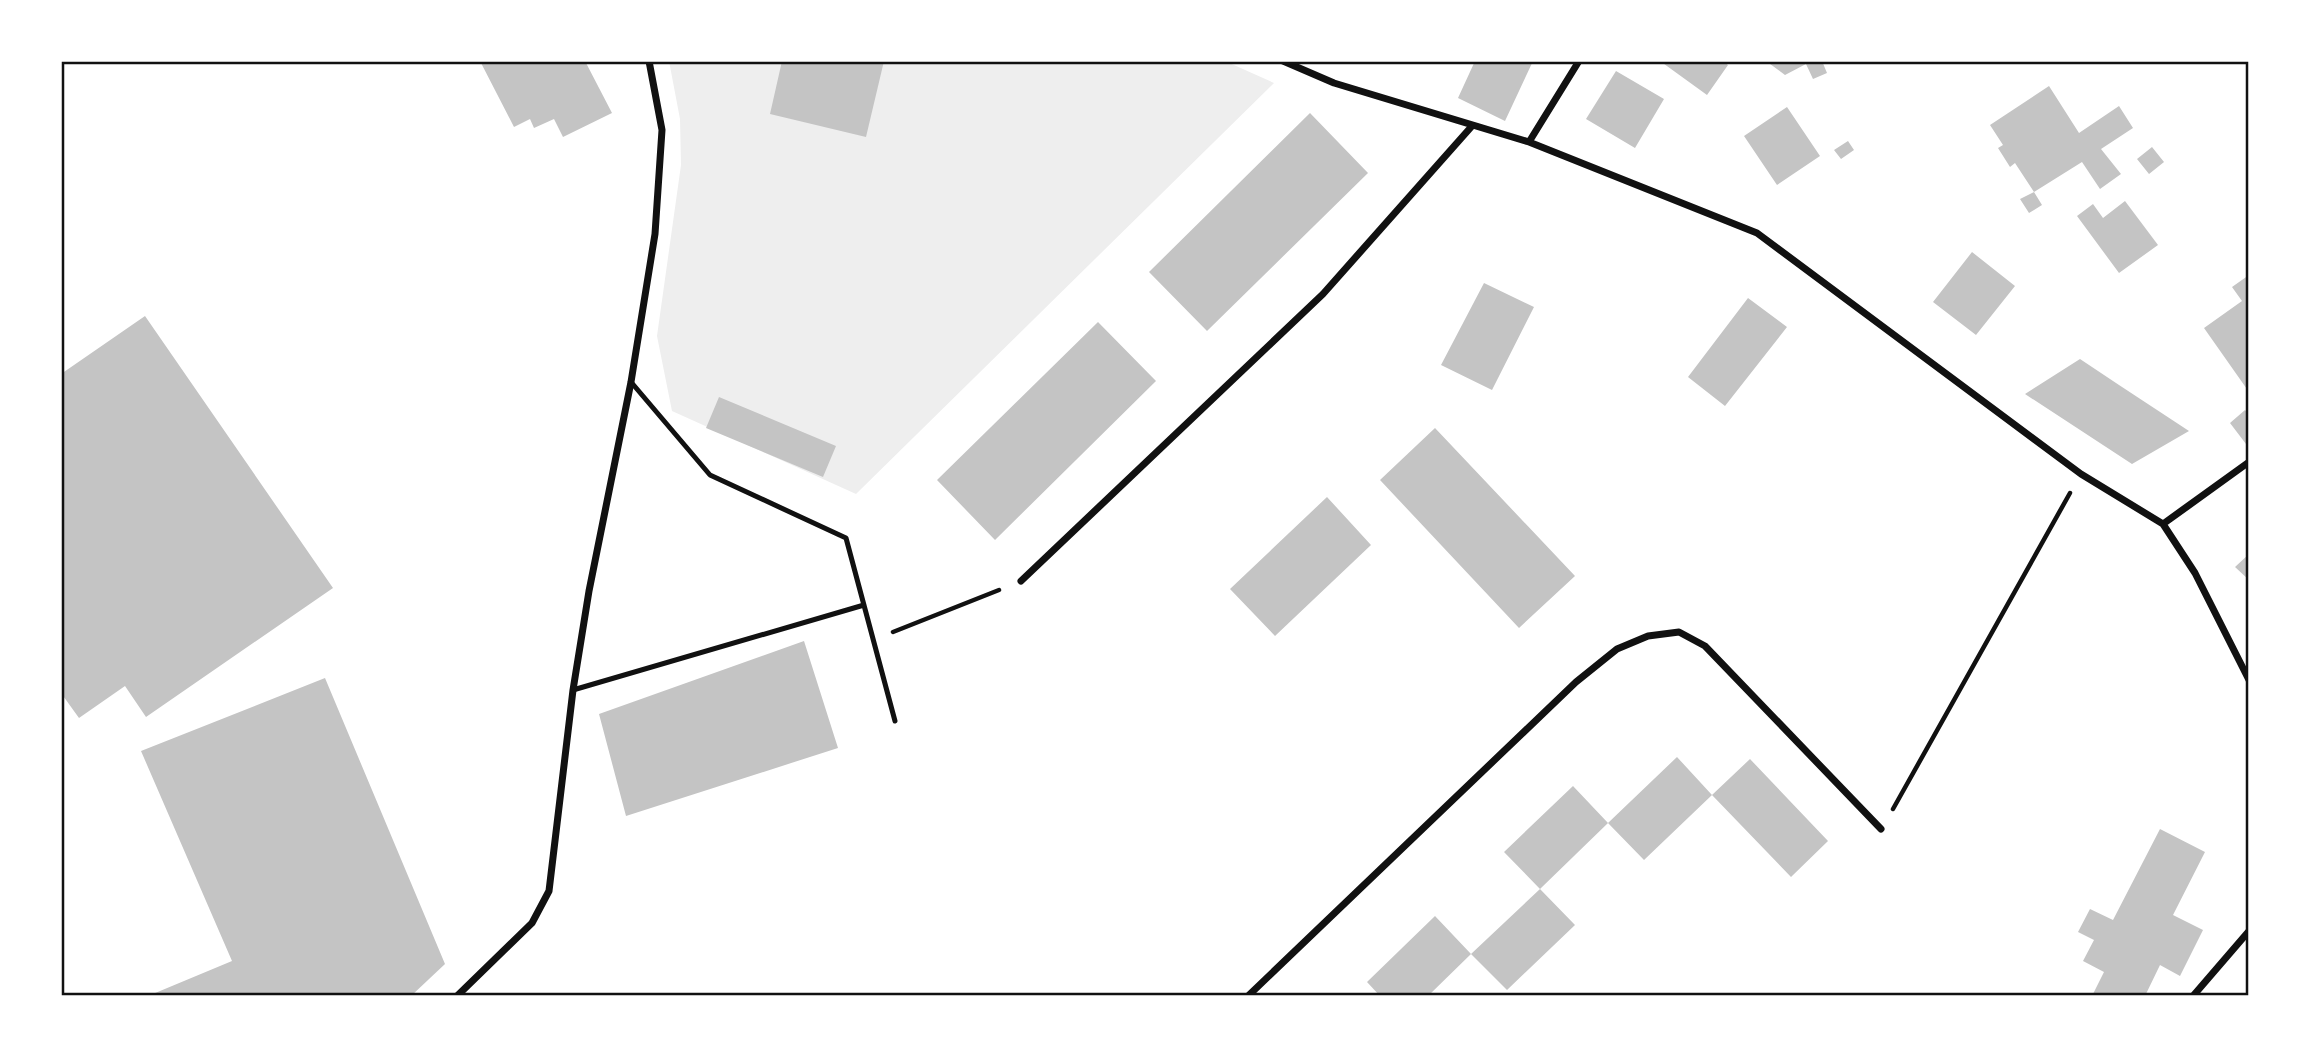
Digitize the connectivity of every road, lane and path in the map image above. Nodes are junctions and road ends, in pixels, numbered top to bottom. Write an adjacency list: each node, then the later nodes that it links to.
1 (649, 61): 6 (street)
2 (1283, 61): 4 (street)
3 (1578, 61): 5 (street)
4 (1472, 126): 5 (street); 10 (street)
5 (1530, 142): 8 (street)
6 (631, 382): 11 (lane); 14 (street)
7 (2249, 462): 9 (street)
8 (2081, 474): 9 (street); 16 (path)
9 (2163, 524): 13 (street)
10 (1021, 581): 12 (path)
11 (864, 605): 12 (lane); 14 (lane)
12 (873, 640): 15 (lane)
13 (2249, 680)
14 (573, 690): 18 (street)
15 (895, 721)
16 (1881, 829): 19 (street)
17 (2249, 931): 20 (street)
18 (457, 996)
19 (1248, 996)
20 (2193, 996)

